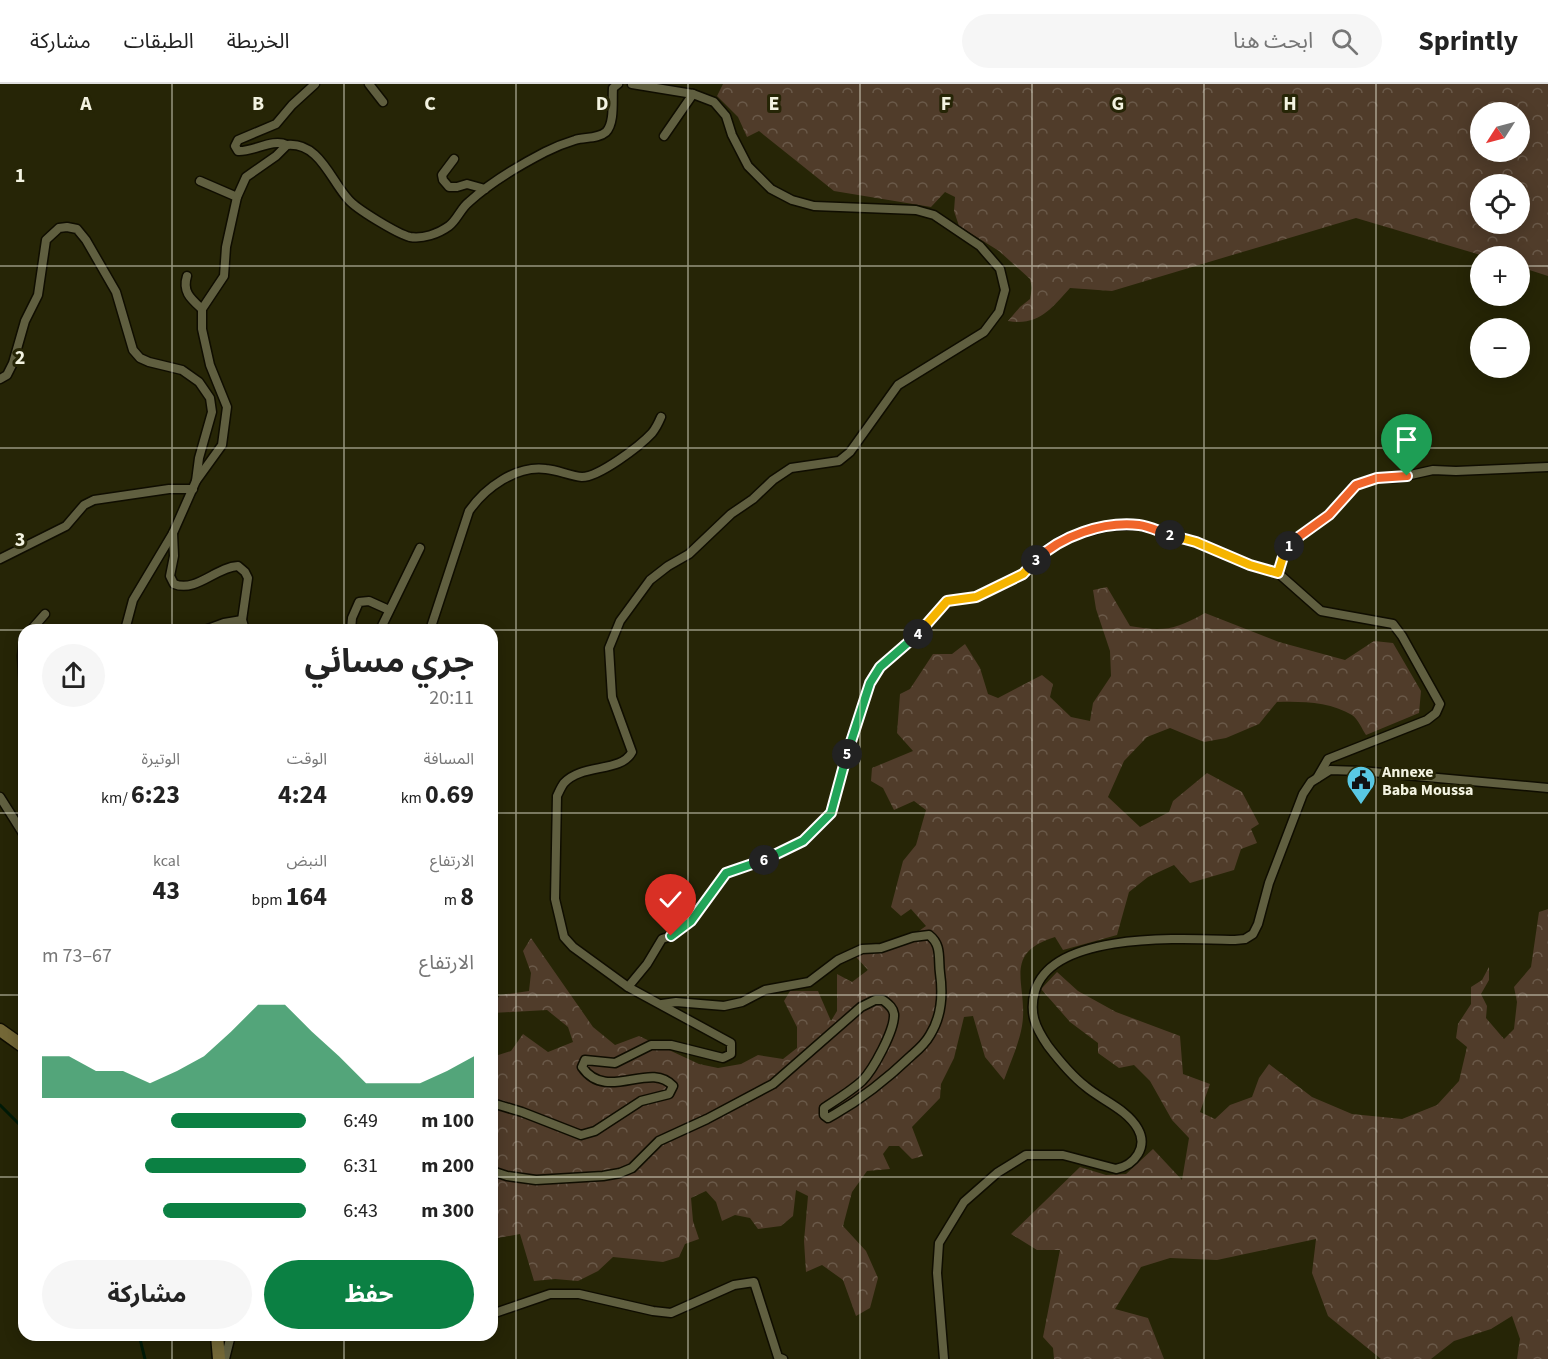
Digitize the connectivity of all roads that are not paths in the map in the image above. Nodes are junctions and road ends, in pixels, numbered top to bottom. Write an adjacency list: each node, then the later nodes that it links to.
1 (315, 84): 9 (street)
2 (369, 84): 7 (street)
3 (632, 84): 5 (street)
4 (612, 85): 12 (street)
5 (649, 85): 6 (street)
6 (693, 94): 8 (street); 38 (street)
7 (383, 102)
8 (664, 136)
9 (287, 145): 12 (street); 13 (street)
10 (454, 159): 12 (street)
11 (200, 181): 13 (street)
12 (485, 189)
13 (237, 197): 15 (street)
14 (187, 276): 15 (street)
15 (202, 309): 19 (street)
16 (0, 379): 19 (street)
17 (661, 417): 33 (street)
18 (1548, 467): 23 (street)
19 (194, 485): 20 (street); 22 (street)
20 (173, 533): 26 (street); 28 (street)
21 (420, 548): 24 (street)
22 (0, 559)
23 (1278, 573): 34 (street); 38 (street)
24 (389, 610): 31 (street); 32 (street)
25 (45, 614): 27 (street)
26 (242, 620): 29 (street); 30 (street)
27 (36, 624)
28 (127, 624)
29 (221, 624)
30 (243, 624)
31 (353, 624)
32 (383, 624)
33 (432, 624)
34 (1317, 778): 35 (street); 50 (street)
35 (1548, 789)
36 (0, 797): 37 (street)
37 (18, 826)
38 (628, 987): 39 (street)
39 (660, 1004): 42 (street); 43 (street)
40 (0, 1030): 41 (street)
41 (18, 1043)
42 (498, 1105)
43 (498, 1173)
44 (498, 1312): 49 (street)
45 (218, 1341): 47 (street)
46 (230, 1341): 48 (street)
47 (219, 1359)
48 (225, 1359)
49 (783, 1359)
50 (945, 1359)

